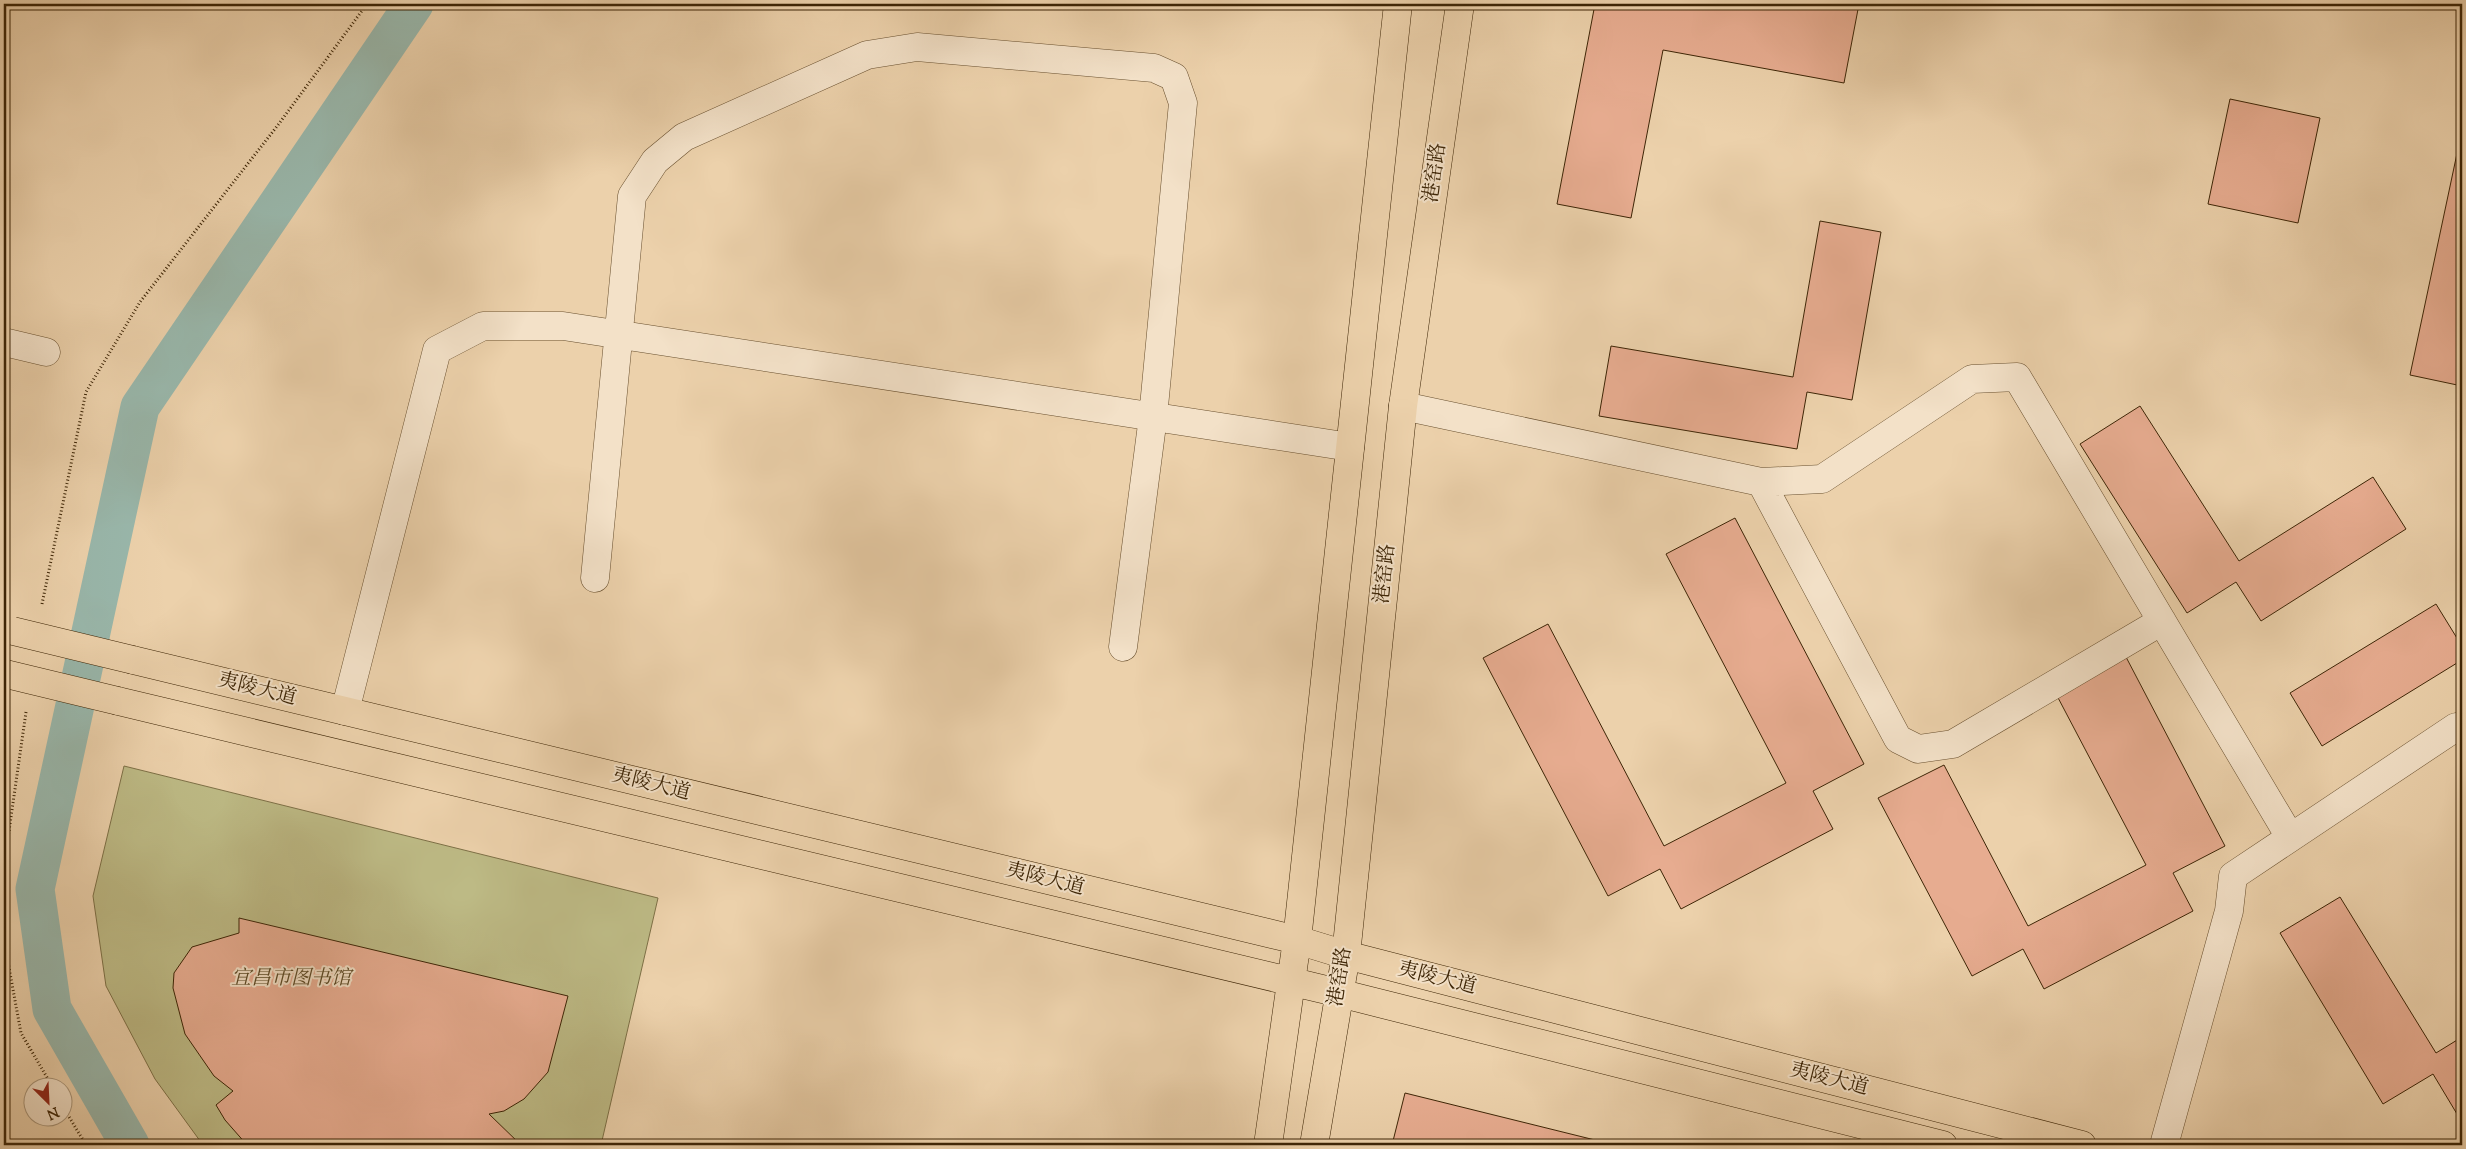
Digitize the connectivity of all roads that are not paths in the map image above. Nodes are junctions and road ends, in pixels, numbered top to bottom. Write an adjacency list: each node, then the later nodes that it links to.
1 (1398, 4): 8 (main road)
2 (1460, 4): 6 (main road, 港窑路)
3 (619, 334): 7 (street); 7 (street); 10 (street); 15 (street)
4 (4, 342): 5 (street)
5 (46, 352)
6 (1403, 406): 9 (street); 19 (main road, 港窑路)
7 (1153, 416): 8 (street); 13 (street)
8 (1350, 447): 18 (main road)
9 (1761, 482): 11 (street); 11 (street)
10 (595, 578)
11 (2162, 621): 17 (street)
12 (8, 630): 15 (main road, 夷陵大道, bridge)
13 (1123, 647)
14 (5, 674): 20 (main road, 夷陵大道, bridge)
15 (345, 711): 18 (main road, 夷陵大道)
16 (2462, 729): 17 (street)
17 (2290, 837): 26 (street)
18 (1298, 940): 19 (main road, 夷陵大道); 20 (main road)
19 (1346, 955): 21 (main road, 港窑路); 25 (main road, 夷陵大道)
20 (1292, 983): 21 (main road, 夷陵大道); 22 (main road)
21 (1339, 993): 23 (main road, 港窑路); 24 (main road, 夷陵大道)
22 (1268, 1145)
23 (1314, 1145)
24 (1940, 1145)
25 (2082, 1145)
26 (2164, 1145)

